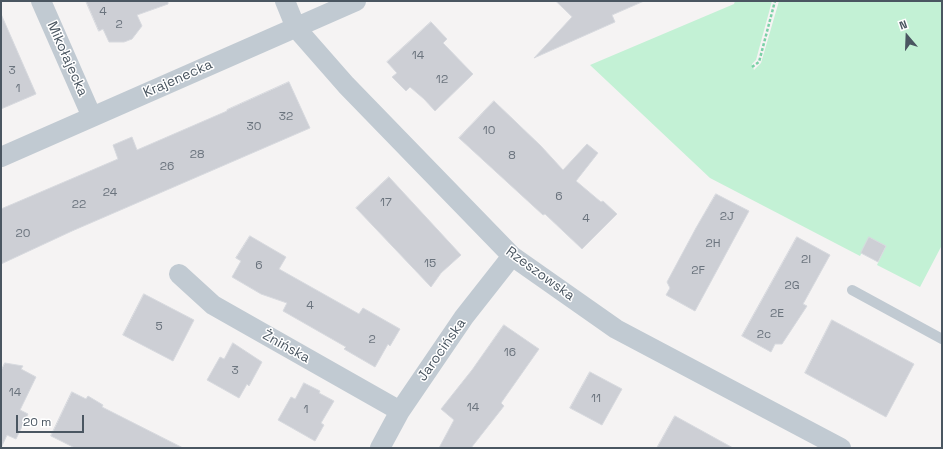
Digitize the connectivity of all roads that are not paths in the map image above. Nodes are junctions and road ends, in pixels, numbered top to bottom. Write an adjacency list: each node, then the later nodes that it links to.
1 (41, 1): 5 (street, Mikołajecka)
2 (285, 1): 4 (street, Rzeszowska)
3 (356, 1): 4 (street, Krajenecka)
4 (296, 28): 5 (street, Krajenecka); 7 (street, Rzeszowska)
5 (92, 117): 6 (street, Krajenecka)
6 (1, 157)
7 (512, 256): 11 (street, Jarocińska); 13 (street, Rzeszowska)
8 (179, 274): 11 (street, Żnińska)
9 (852, 290): 10 (lane)
10 (942, 339)
11 (400, 411): 12 (street, Jarocińska)
12 (380, 448)
13 (841, 448)

